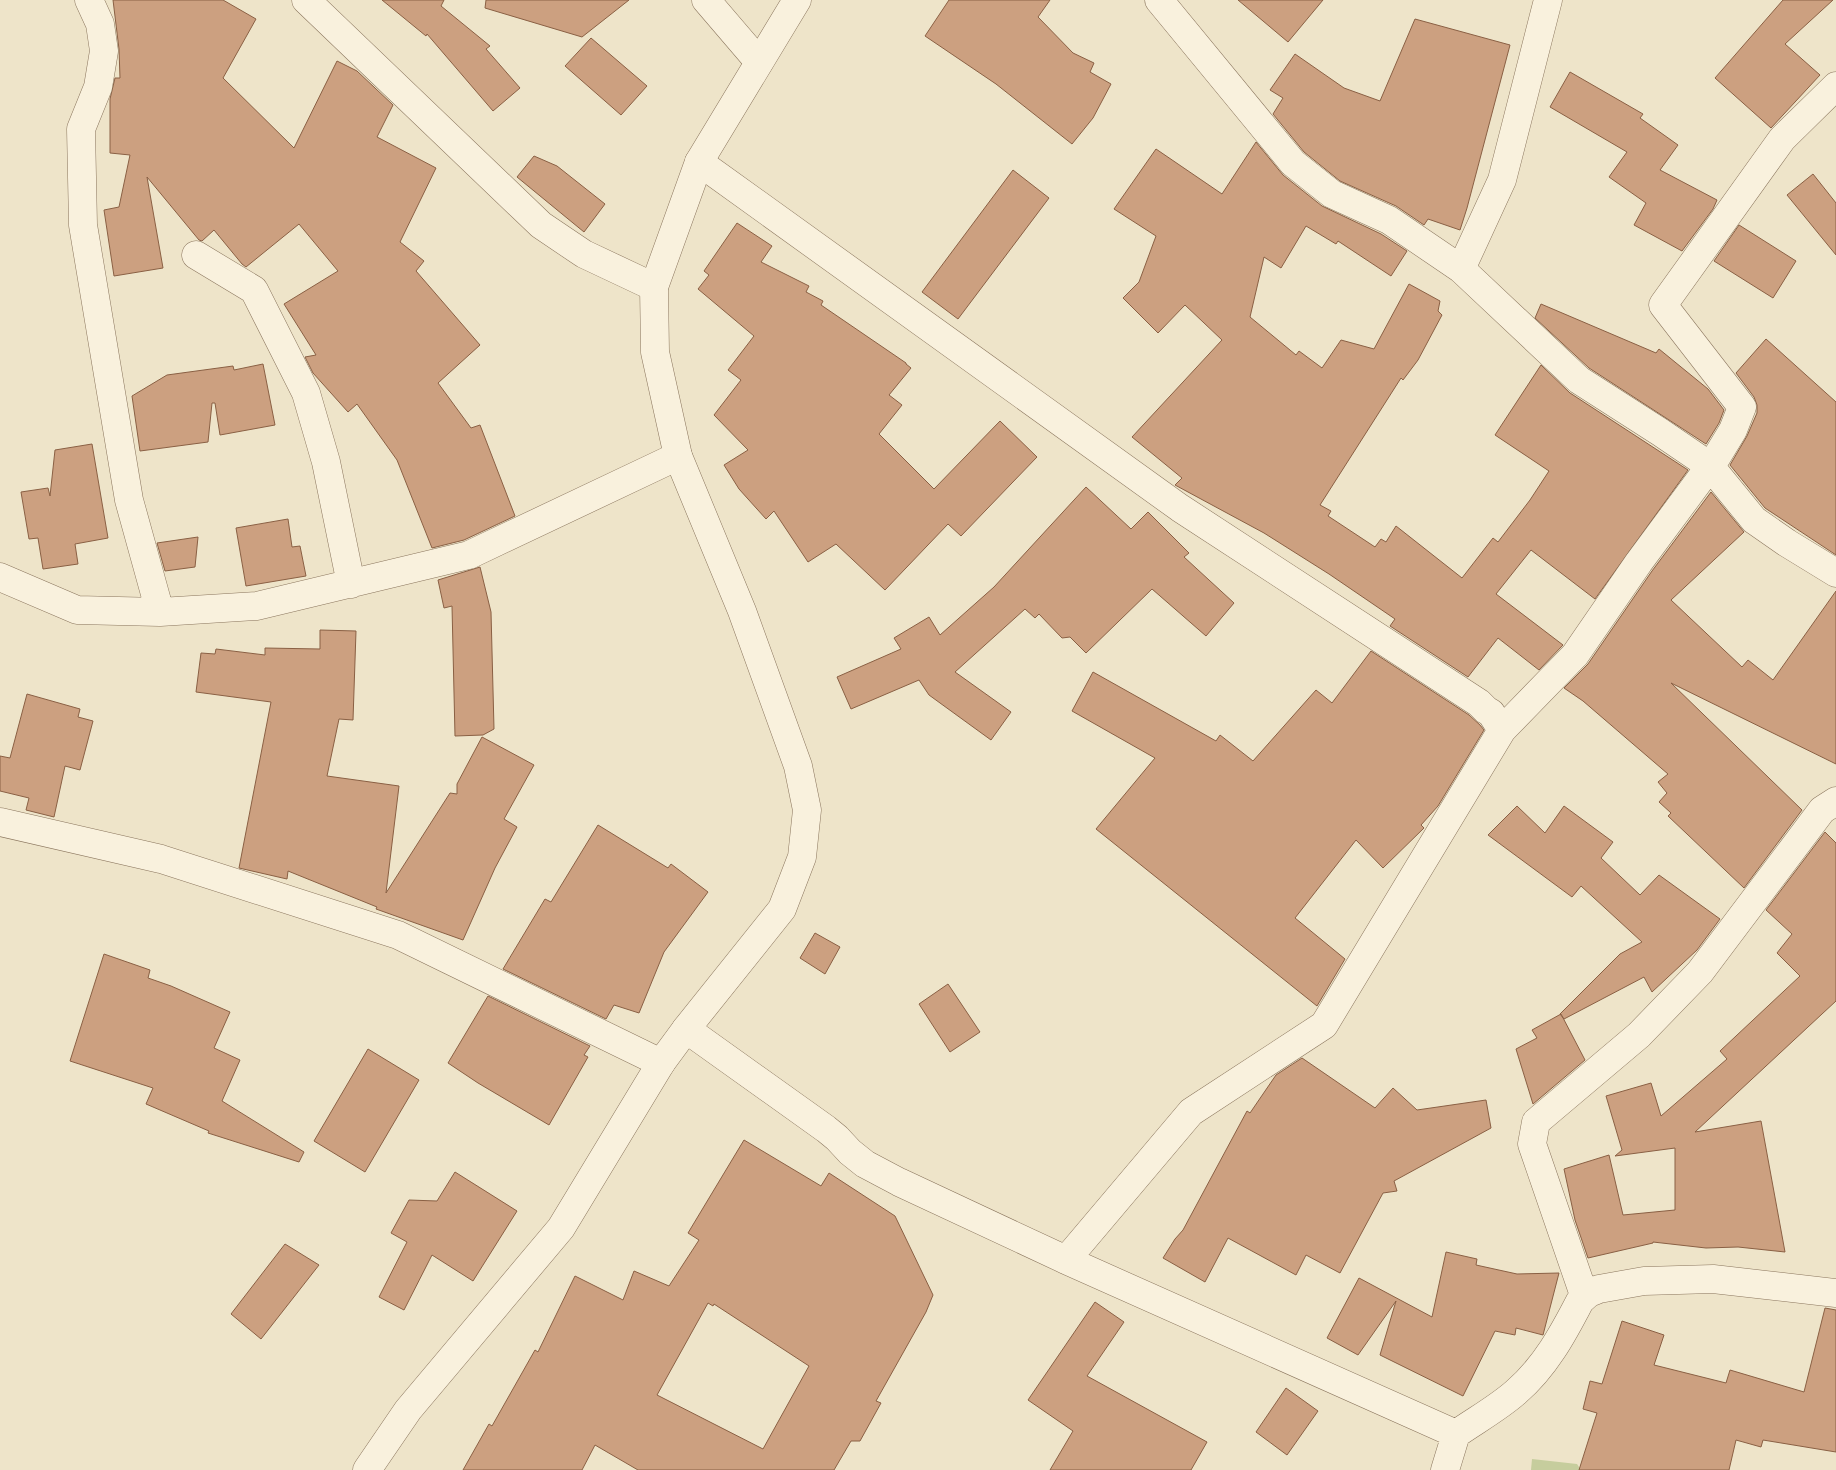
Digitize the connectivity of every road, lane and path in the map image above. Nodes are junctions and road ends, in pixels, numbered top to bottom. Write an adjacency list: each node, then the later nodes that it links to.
1 (89, 0): 18 (street)
2 (306, 0): 12 (street)
3 (706, 0): 7 (street)
4 (797, 0): 7 (street)
5 (1159, 0): 11 (street)
6 (1548, 0): 11 (street)
7 (759, 62): 9 (street)
8 (1836, 86): 14 (street)
9 (699, 162): 12 (street); 19 (street)
10 (196, 255): 17 (street)
11 (1461, 269): 14 (street)
12 (654, 287): 13 (street)
13 (678, 456): 17 (street); 22 (street)
14 (1710, 466): 15 (street); 19 (street)
15 (1836, 572)
16 (0, 577): 18 (street)
17 (351, 584): 18 (street)
18 (160, 612)
19 (1502, 730): 24 (street)
20 (1836, 801): 26 (street)
21 (0, 822): 23 (street)
22 (686, 1029): 23 (street); 24 (street)
23 (661, 1063): 28 (street)
24 (1066, 1260): 27 (street)
25 (1836, 1293): 26 (street)
26 (1584, 1295): 27 (street)
27 (1456, 1434): 29 (street)
28 (367, 1470)
29 (1445, 1470)

